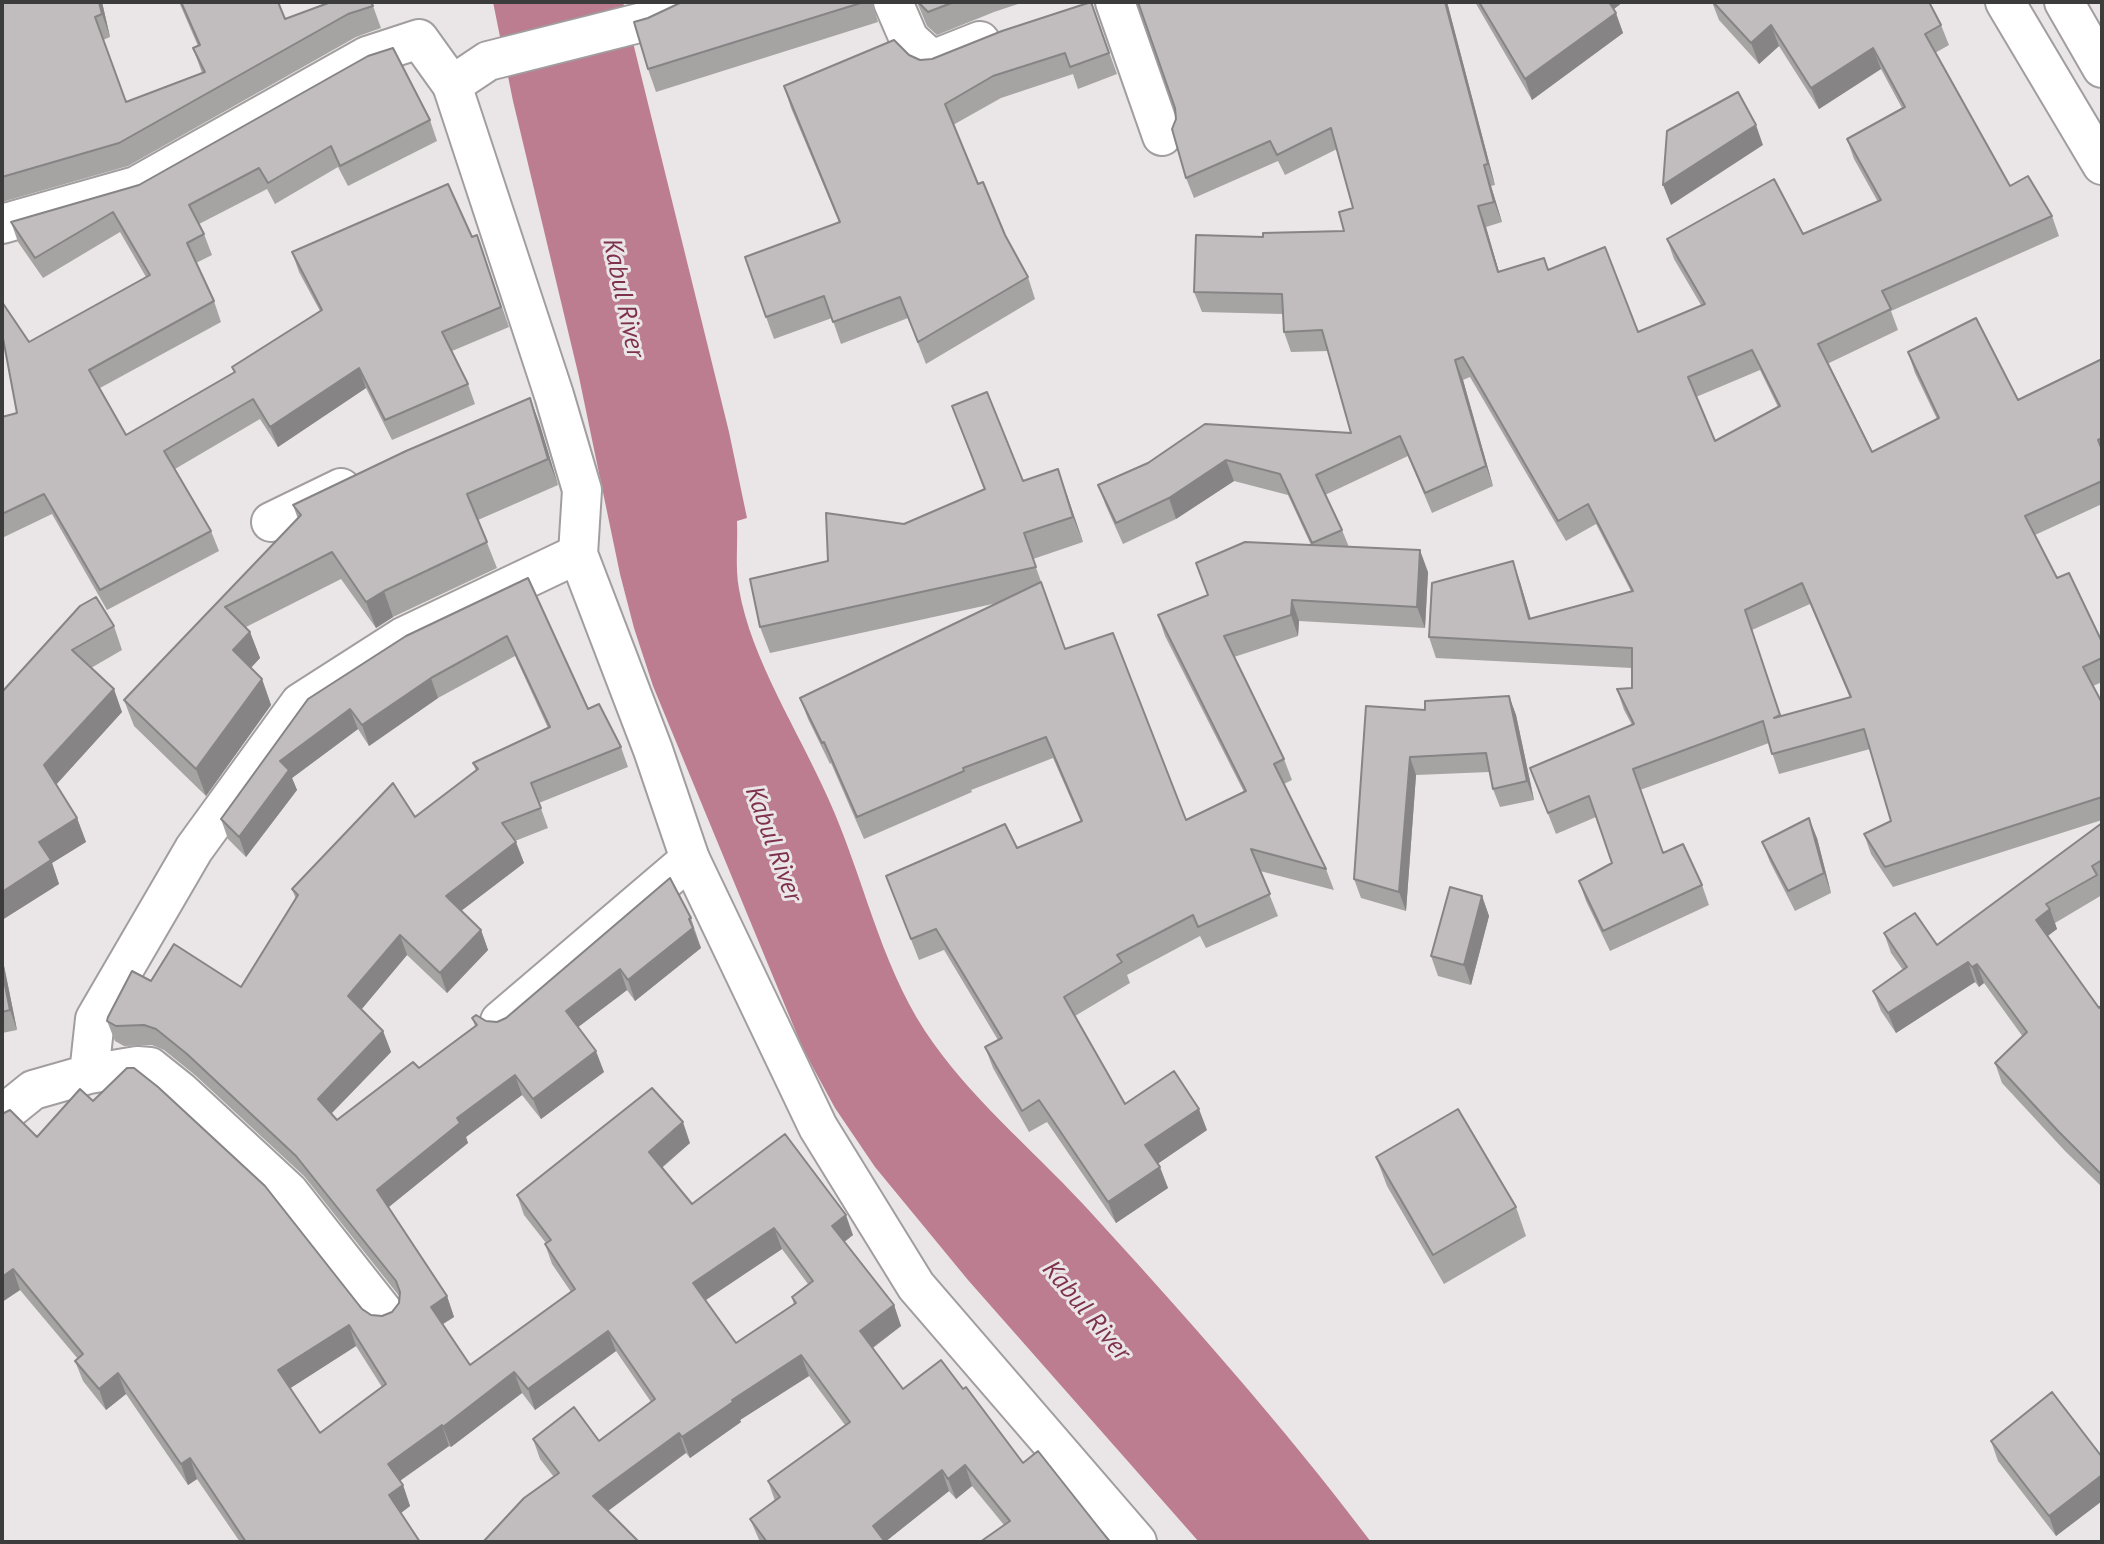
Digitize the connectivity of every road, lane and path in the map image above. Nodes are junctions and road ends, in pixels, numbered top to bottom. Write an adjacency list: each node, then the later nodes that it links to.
1 (686, 2): 8 (street)
2 (893, 2): 6 (street)
3 (2005, 2): 10 (street)
4 (2064, 2): 7 (street)
5 (1097, 3): 9 (street)
6 (1015, 28)
7 (2102, 68)
8 (452, 85): 11 (street); 12 (street)
9 (1162, 136)
10 (2102, 165)
11 (2, 224)
12 (554, 395): 13 (street); 16 (street)
13 (517, 411)
14 (369, 475): 15 (street)
15 (271, 522)
16 (578, 554): 17 (street); 19 (street)
17 (690, 859): 18 (street); 22 (street)
18 (500, 1021)
19 (89, 1074): 20 (street); 21 (street)
20 (2, 1115)
21 (386, 1315)
22 (1123, 1537)

